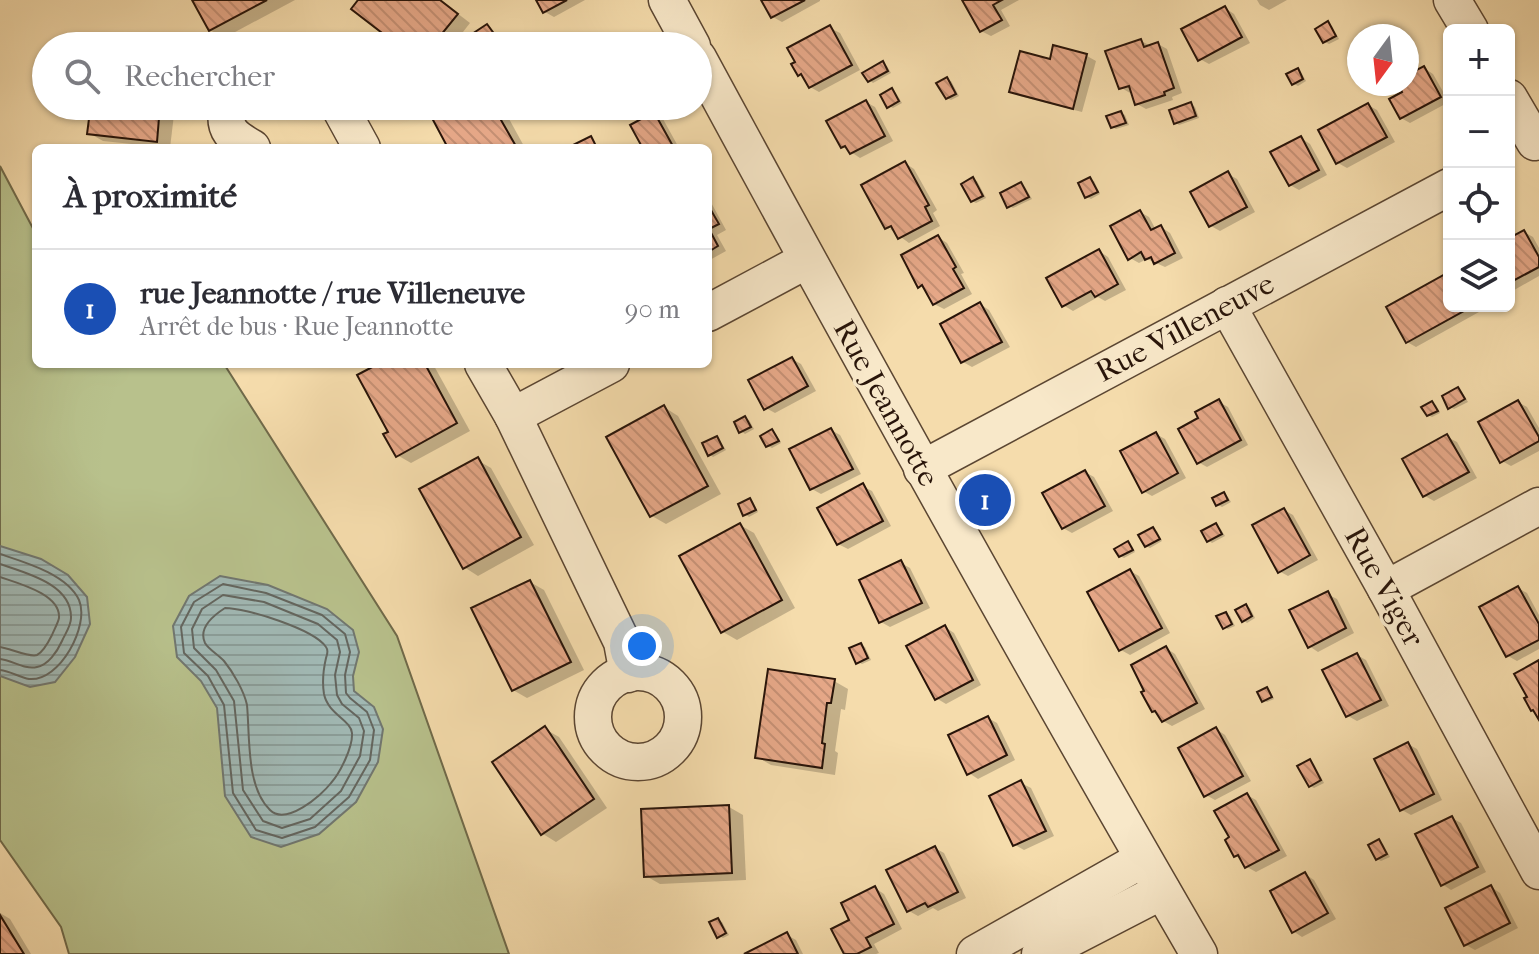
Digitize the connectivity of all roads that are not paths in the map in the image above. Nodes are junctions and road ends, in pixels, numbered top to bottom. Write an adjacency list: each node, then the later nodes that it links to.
1 (667, 0): 4 (street)
2 (1452, 0): 3 (street)
3 (1466, 24)
4 (684, 32)
5 (712, 84): 13 (street, Rue Jeannotte)
6 (1515, 113): 11 (street)
7 (226, 120): 9 (street)
8 (347, 120): 10 (street)
9 (245, 144)
10 (360, 144)
11 (1528, 146)
12 (1443, 190): 14 (street, Rue Villeneuve)
13 (807, 260): 15 (street); 19 (street, Rue Jeannotte)
14 (1227, 305): 19 (street, Rue Villeneuve); 21 (street, Rue Viger)
15 (712, 311)
16 (485, 368): 18 (street)
17 (603, 368): 18 (street)
18 (513, 416): 22 (street)
19 (922, 469): 23 (street, Rue Jeannotte)
20 (1539, 506): 21 (street)
21 (1386, 589): 24 (street, Rue Viger)
22 (628, 674)
23 (1143, 859): 25 (street, Rue Jeannotte); 26 (street)
24 (1539, 871)
25 (1162, 891): 27 (street); 28 (street, Rue Jeannotte)
26 (975, 954)
27 (1040, 954)
28 (1199, 954)

